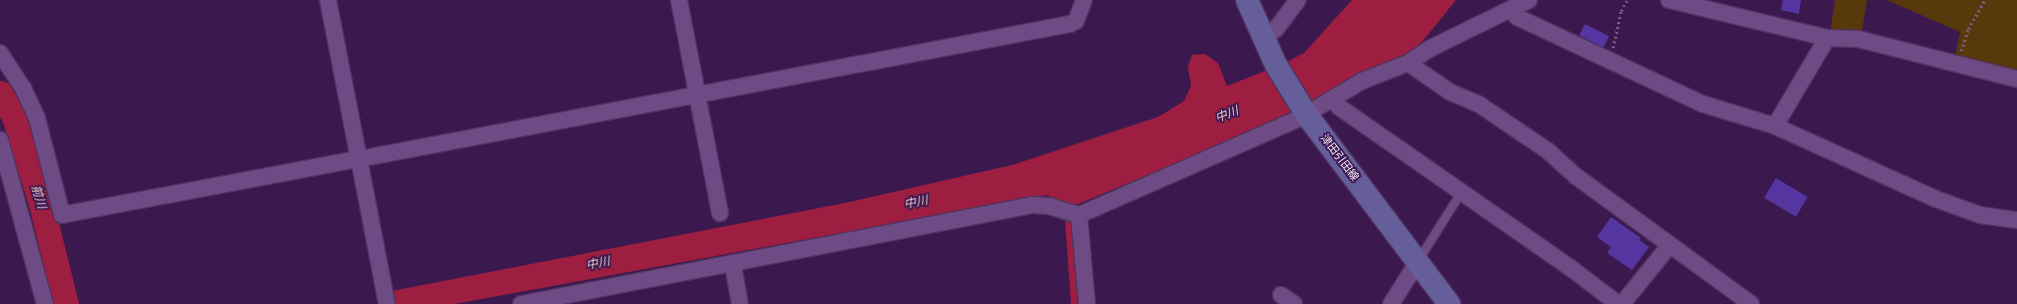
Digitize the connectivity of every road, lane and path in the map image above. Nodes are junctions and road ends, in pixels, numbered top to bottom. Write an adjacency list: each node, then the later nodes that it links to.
1 (328, 0): 23 (street)
2 (679, 0): 18 (street)
3 (1084, 0): 18 (street)
4 (1247, 0): 11 (main road, 津田引田線)
5 (1298, 0): 11 (street)
6 (1529, 0): 10 (street)
7 (1627, 0): 14 (path)
8 (1669, 0): 12 (street)
9 (1985, 0): 16 (path)
10 (1510, 9): 14 (street); 15 (street)
11 (1263, 38): 20 (main road, 津田引田線)
12 (1827, 38): 16 (street); 21 (street)
13 (0, 53): 23 (street)
14 (1609, 61): 21 (street)
15 (1408, 63): 19 (street); 28 (street)
16 (1957, 65): 17 (street)
17 (2017, 79)
18 (697, 94): 23 (street); 25 (street)
19 (1333, 98): 20 (street); 24 (street)
20 (1305, 112): 26 (street); 29 (main road, 津田引田線)
21 (1775, 126): 27 (street)
22 (0, 140): 32 (street)
23 (358, 159): 31 (street)
24 (1461, 193): 29 (lane); 38 (street)
25 (720, 213)
26 (1080, 215): 30 (street); 35 (street)
27 (2017, 220)
28 (1670, 245): 39 (street); 40 (street)
29 (1417, 263): 36 (street); 37 (main road, 津田引田線)
30 (733, 265): 33 (street); 34 (street)
31 (385, 297)
32 (45, 304)
33 (521, 304)
34 (740, 304)
35 (1087, 304)
36 (1391, 304)
37 (1449, 304)
38 (1618, 304)
39 (1622, 304)
40 (1751, 304)

